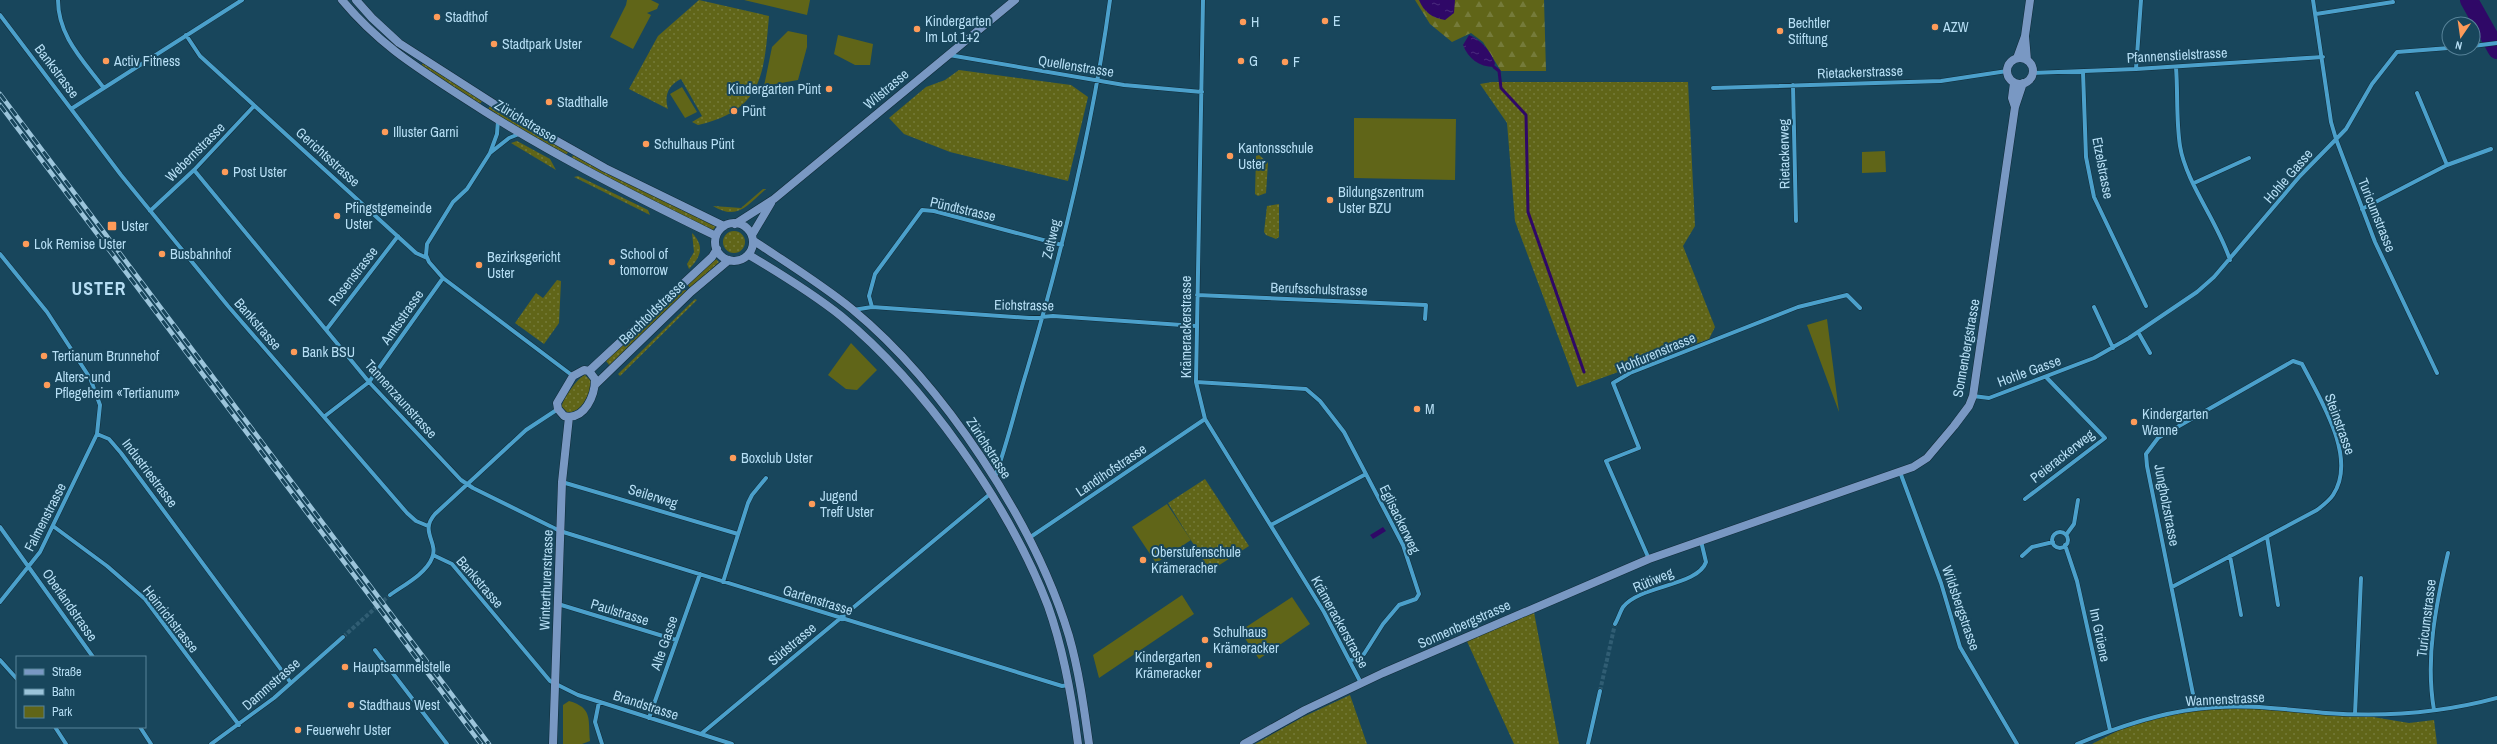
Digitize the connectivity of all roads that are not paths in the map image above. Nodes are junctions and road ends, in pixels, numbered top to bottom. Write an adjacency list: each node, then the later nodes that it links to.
1 (58, 0): 32 (street)
2 (242, 0): 14 (street)
3 (342, 0): 39 (main road, Zürichstrasse)
4 (356, 0): 53 (main road, Zürichstrasse)
5 (1015, 0): 19 (main road, Wilstrasse)
6 (1110, 0): 28 (street, Zeltweg)
7 (1203, 0): 34 (street, Krämerackerstrasse)
8 (2030, 0): 15 (main road)
9 (2141, 0): 24 (street)
10 (2313, 0): 12 (street, Turicumstrasse)
11 (2393, 2): 12 (street)
12 (2316, 14): 20 (street, Turicumstrasse)
13 (0, 15): 38 (street, Bankstrasse)
14 (186, 35): 32 (street); 36 (street, Gerichtsstrasse)
15 (2025, 36): 21 (main road); 22 (main road)
16 (2497, 44): 17 (street)
17 (2481, 45)
18 (2441, 49): 41 (street, Hohle Gasse)
19 (949, 55): 28 (street, Quellenstrasse); 48 (main road, Wilstrasse)
20 (2323, 57): 23 (street, Pfannenstielstrasse); 41 (street, Turicumstrasse)
21 (2017, 58): 22 (main road); 25 (main road)
22 (2027, 60): 26 (main road)
23 (2176, 67): 24 (street, Pfannenstielstrasse); 47 (street)
24 (2136, 69): 27 (street, Pfannenstielstrasse)
25 (2007, 72): 29 (main road); 31 (street, Rietackerstrasse)
26 (2032, 72): 27 (street, Pfannenstielstrasse); 30 (main road)
27 (2083, 72): 66 (street, Etzelstrasse)
28 (1096, 80): 34 (street, Quellenstrasse); 57 (street, Zeltweg)
29 (2014, 82): 30 (main road); 37 (main road, Sonnenbergstrasse)
30 (2023, 83): 37 (main road, Sonnenbergstrasse)
31 (1793, 85): 33 (street, Rietackerstrasse); 51 (street, Rietackerweg)
32 (103, 87): 38 (street)
33 (1712, 88)
34 (1202, 92): 65 (street, Krämerackerstrasse)
35 (2417, 93): 45 (street)
36 (254, 106): 46 (street, Webernstrasse); 54 (street, Gerichtsstrasse)
37 (2015, 107): 86 (main road, Sonnenbergstrasse)
38 (71, 109): 50 (street, Bankstrasse)
39 (498, 119): 40 (main road, Zürichstrasse); 43 (street)
40 (520, 133): 43 (street); 55 (main road, Zürichstrasse)
41 (2336, 139): 49 (street, Turicumstrasse); 63 (street, Hohle Gasse)
42 (2491, 149): 45 (street)
43 (490, 153): 61 (street)
44 (2249, 158): 47 (street)
45 (2447, 165): 49 (street)
46 (194, 170): 50 (street, Webernstrasse); 74 (street, Tannenzaunstrasse)
47 (2194, 183): 63 (street)
48 (774, 199): 52 (main road, Wilstrasse); 56 (main road, Wilstrasse)
49 (2362, 209): 80 (street, Turicumstrasse)
50 (150, 211): 88 (street, Bankstrasse)
51 (1796, 221)
52 (735, 224): 53 (main road); 56 (main road)
53 (724, 226): 55 (main road)
54 (398, 236): 61 (street, Gerichtsstrasse); 74 (street, Rosenstrasse)
55 (716, 236): 58 (main road)
56 (753, 238): 60 (main road); 70 (main road, Zürichstrasse)
57 (1062, 245): 67 (street, Pündtstrasse); 71 (street, Zeltweg)
58 (717, 249): 62 (main road); 79 (main road, Berchtoldstrasse)
59 (0, 254): 91 (street)
60 (749, 255): 62 (main road); 98 (main road, Zürichstrasse)
61 (427, 258): 64 (street, Gerichtsstrasse)
62 (729, 260): 85 (main road, Berchtoldstrasse)
63 (2230, 260): 75 (street, Hohle Gasse)
64 (442, 278): 81 (street, Gerichtsstrasse); 83 (street, Amtsstrasse)
65 (1197, 295): 72 (street, Berufsschulstrasse); 73 (street, Krämerackerstrasse)
66 (2146, 306)
67 (869, 307): 70 (street, Eichstrasse); 71 (street, Eichstrasse)
68 (2094, 307): 76 (street)
69 (1860, 308): 117 (street, Hohfurenstrasse)
70 (853, 310): 95 (main road, Zürichstrasse)
71 (1043, 317): 73 (street, Eichstrasse); 95 (street, Zeltweg)
72 (1425, 319)
73 (1196, 326): 84 (street, Krämerackerstrasse)
74 (326, 330): 83 (street, Tannenzaunstrasse)
75 (2138, 332): 76 (street, Hohle Gasse); 77 (street)
76 (2113, 348): 82 (street, Hohle Gasse)
77 (2150, 353)
78 (2293, 361): 108 (street, Steinstrasse); 122 (street, Jungholzstrasse)
79 (589, 371): 81 (main road); 85 (main road)
80 (2437, 374)
81 (573, 376): 87 (main road)
82 (2046, 377): 86 (street, Hohle Gasse); 99 (street, Peierackerweg)
83 (369, 382): 88 (street, Amtsstrasse); 97 (street, Tannenzaunstrasse)
84 (1196, 382): 90 (street, Krämerackerstrasse); 93 (street, Eglisackerweg)
85 (595, 385): 89 (main road)
86 (1973, 396): 92 (main road, Sonnenbergstrasse)
87 (558, 409): 89 (main road); 97 (street)
88 (325, 416): 103 (street, Bankstrasse)
89 (569, 417): 96 (main road, Winterthurerstrasse)
90 (1205, 420): 101 (street, Krämerackerstrasse); 109 (street, Landihofstrasse)
91 (98, 434): 102 (street, Falmenstrasse); 137 (street, Industriestrasse)
92 (1900, 472): 110 (main road, Sonnenbergstrasse); 164 (street, Wildsbergstrasse)
93 (1366, 474): 101 (street, Eglisackerweg); 135 (street, Eglisackerweg)
94 (766, 478): 106 (street)
95 (994, 479): 109 (main road, Zürichstrasse)
96 (562, 482): 105 (main road, Winterthurerstrasse); 106 (street, Seilerweg)
97 (467, 484): 103 (street); 105 (street, Tannenzaunstrasse)
98 (990, 494): 128 (street, Südstrasse); 140 (main road, Zürichstrasse)
99 (2024, 499)
100 (2078, 500): 107 (street, Im Grüene)
101 (1271, 525): 135 (street, Krämerackerstrasse)
102 (53, 526): 118 (street, Falmenstrasse); 148 (street, Heinrichstrasse)
103 (428, 526): 114 (street)
104 (0, 527): 118 (street, Oberlandstrasse)
105 (560, 531): 119 (street, Gartenstrasse); 125 (main road, Winterthurerstrasse)
106 (738, 534): 121 (street)
107 (2066, 535): 111 (street); 112 (street, Im Grüene)
108 (2267, 537): 116 (street, Steinstrasse); 126 (street)
109 (1029, 538): 161 (main road, Zürichstrasse)
110 (1700, 539): 117 (main road, Sonnenbergstrasse); 129 (street, Rütiweg)
111 (2053, 542): 112 (street); 115 (street)
112 (2065, 545): 151 (street, Im Grüene)
113 (2448, 553): 145 (street, Turicumstrasse)
114 (433, 555): 123 (street); 139 (street, Bankstrasse)
115 (2022, 556)
116 (2230, 556): 122 (street, Steinstrasse); 127 (street)
117 (1649, 559): 138 (main road, Sonnenbergstrasse)
118 (30, 567): 124 (street, Falmenstrasse); 133 (street, Oberlandstrasse)
119 (700, 574): 121 (street, Gartenstrasse); 131 (street, Alte Gasse)
120 (2361, 578): 146 (street)
121 (723, 582): 128 (street, Gartenstrasse)
122 (2172, 587): 144 (street, Jungholzstrasse)
123 (390, 596)
124 (0, 602)
125 (558, 604): 131 (street, Paulstrasse); 139 (main road, Winterthurerstrasse)
126 (2278, 605)
127 (2241, 615)
128 (840, 618): 140 (street, Gartenstrasse); 152 (street, Südstrasse)
129 (1615, 624)
130 (343, 637): 137 (street, Dammstrasse)
131 (676, 640): 147 (street, Alte Gasse)
132 (375, 650): 156 (street)
133 (92, 656)
134 (0, 660): 136 (street)
135 (1350, 661): 138 (street, Krämerackerstrasse)
136 (16, 678)
137 (291, 683): 148 (street, Dammstrasse)
138 (1361, 684): 162 (main road, Sonnenbergstrasse)
139 (556, 685): 143 (street, Brandstrasse); 157 (main road, Winterthurerstrasse)
140 (1070, 685): 160 (main road, Zürichstrasse)
141 (1600, 691): 163 (street)
142 (2497, 698): 145 (street, Wannenstrasse)
143 (599, 702): 147 (street, Brandstrasse); 158 (street)
144 (2196, 709): 146 (street, Wannenstrasse); 151 (street, Wannenstrasse)
145 (2434, 710): 146 (street, Wannenstrasse)
146 (2355, 714)
147 (649, 718): 152 (street, Brandstrasse)
148 (238, 725): 155 (street, Dammstrasse)
149 (56, 728): 153 (street)
150 (141, 728): 154 (street)
151 (2110, 730): 165 (street, Wannenstrasse)
152 (701, 734): 159 (street, Brandstrasse)
153 (66, 744)
154 (151, 744)
155 (211, 744)
156 (447, 744)
157 (553, 744)
158 (602, 744)
159 (732, 744)
160 (1078, 744)
161 (1089, 744)
162 (1244, 744)
163 (1588, 744)
164 (2017, 744)
165 (2077, 744)

